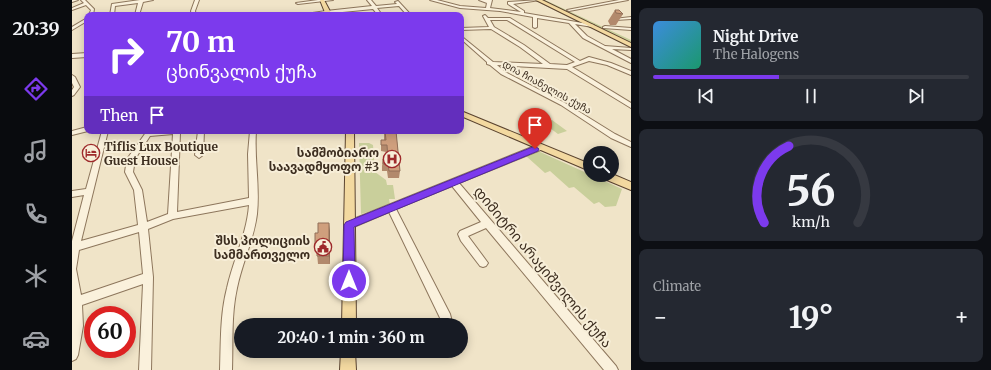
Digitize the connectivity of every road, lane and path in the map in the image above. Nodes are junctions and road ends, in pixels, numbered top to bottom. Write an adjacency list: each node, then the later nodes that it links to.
1 (76, 0): 14 (street)
2 (83, 0): 18 (street)
3 (151, 0): 15 (street)
4 (197, 0): 28 (street)
5 (321, 0): 6 (street); 17 (street); 29 (main road)
6 (331, 0)
7 (369, 0): 20 (street)
8 (395, 0): 19 (street)
9 (432, 0): 22 (street)
10 (480, 0): 16 (street)
11 (538, 0): 33 (street); 40 (main road)
12 (547, 0): 24 (main road)
13 (626, 0): 24 (street)
14 (72, 1)
15 (139, 1): 26 (street); 27 (street)
16 (490, 1): 23 (street)
17 (298, 3)
18 (86, 4): 21 (street); 25 (street)
19 (400, 5): 20 (street); 32 (street)
20 (374, 8): 30 (street); 31 (street)
21 (72, 9)
22 (479, 9): 23 (street); 36 (street)
23 (489, 10): 33 (street)
24 (569, 10): 42 (main road)
25 (92, 12)
26 (112, 12)
27 (138, 12)
28 (193, 12)
29 (326, 12)
30 (343, 12)
31 (377, 12)
32 (406, 12)
33 (526, 14): 34 (street)
34 (535, 16): 39 (street); 41 (street)
35 (631, 18): 37 (street)
36 (487, 19): 43 (street); 57 (street)
37 (616, 19)
38 (84, 21): 44 (street)
39 (571, 23): 40 (street); 50 (street)
40 (592, 26): 49 (main road)
41 (535, 27)
42 (605, 27): 46 (street); 48 (main road)
43 (492, 28): 45 (street); 59 (street)
44 (72, 29)
45 (464, 29)
46 (631, 29)
47 (464, 38): 55 (street, დია ჩიანელის ქუჩა)
48 (631, 39)
49 (631, 44)
50 (604, 47): 51 (street); 54 (street)
51 (631, 49)
52 (84, 55): 53 (street)
53 (72, 56)
54 (624, 59): 56 (street); 58 (street)
55 (489, 62): 59 (street); 75 (street, დია ჩიანელის ქუჩა)
56 (631, 62)
57 (580, 63): 58 (street); 60 (street)
58 (609, 64): 61 (street)
59 (549, 66): 60 (street)
60 (568, 67): 64 (street)
61 (631, 73)
62 (72, 77): 63 (street)
63 (72, 94)
64 (631, 106)
65 (464, 110): 78 (main road)
66 (464, 114): 76 (main road)
67 (84, 129): 68 (street)
68 (72, 133)
69 (104, 134): 85 (street)
70 (148, 134): 92 (street)
71 (177, 134): 89 (street)
72 (201, 134): 77 (street)
73 (253, 134): 87 (street)
74 (350, 134): 91 (main road)
75 (631, 145)
76 (540, 147): 79 (main road); 83 (street)
77 (200, 155)
78 (583, 161)
79 (583, 165)
80 (619, 176): 81 (main road)
81 (631, 180)
82 (619, 181): 84 (main road)
83 (453, 182): 88 (street); 90 (street, დიმიტრი არაყიშვილის ქუჩა)
84 (631, 186)
85 (90, 191): 86 (street); 93 (street)
86 (72, 194)
87 (252, 201): 89 (street); 104 (street)
88 (391, 208): 91 (street); 100 (street)
89 (172, 216): 92 (street)
90 (488, 223): 94 (street); 106 (street, დიმიტრი არაყიშვილის ქუჩა)
91 (349, 225): 99 (main road)
92 (144, 227): 93 (street); 97 (street)
93 (75, 247): 95 (street)
94 (483, 263)
95 (72, 266)
96 (72, 272): 98 (street)
97 (148, 277): 98 (street); 103 (street)
98 (74, 303): 101 (street)
99 (349, 318)
100 (446, 318)
101 (72, 355)
102 (348, 358): 105 (main road)
103 (144, 370)
104 (226, 370)
105 (348, 370)
106 (612, 370)

